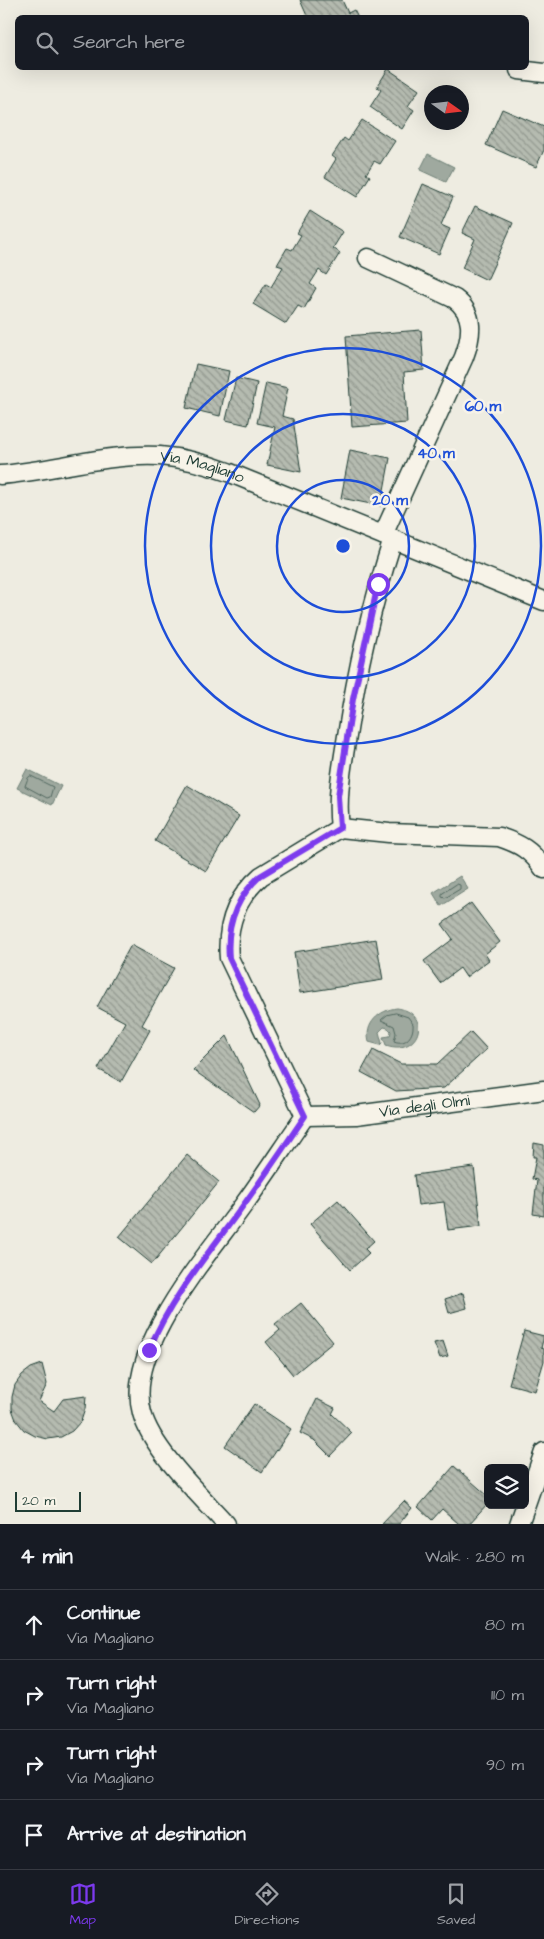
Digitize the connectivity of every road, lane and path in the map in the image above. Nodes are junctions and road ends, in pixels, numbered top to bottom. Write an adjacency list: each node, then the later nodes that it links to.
1 (519, 70): 2 (street)
2 (544, 73)
3 (368, 258): 5 (street)
4 (0, 475): 5 (street, Via Magliano)
5 (388, 537): 6 (street, Via Magliano); 7 (street)
6 (544, 601)
7 (340, 828): 8 (street); 10 (street)
8 (544, 869)
9 (544, 1090): 10 (street, Via degli Olmi)
10 (305, 1116): 12 (street)
11 (544, 1452): 13 (street)
12 (226, 1524)
13 (519, 1524)

